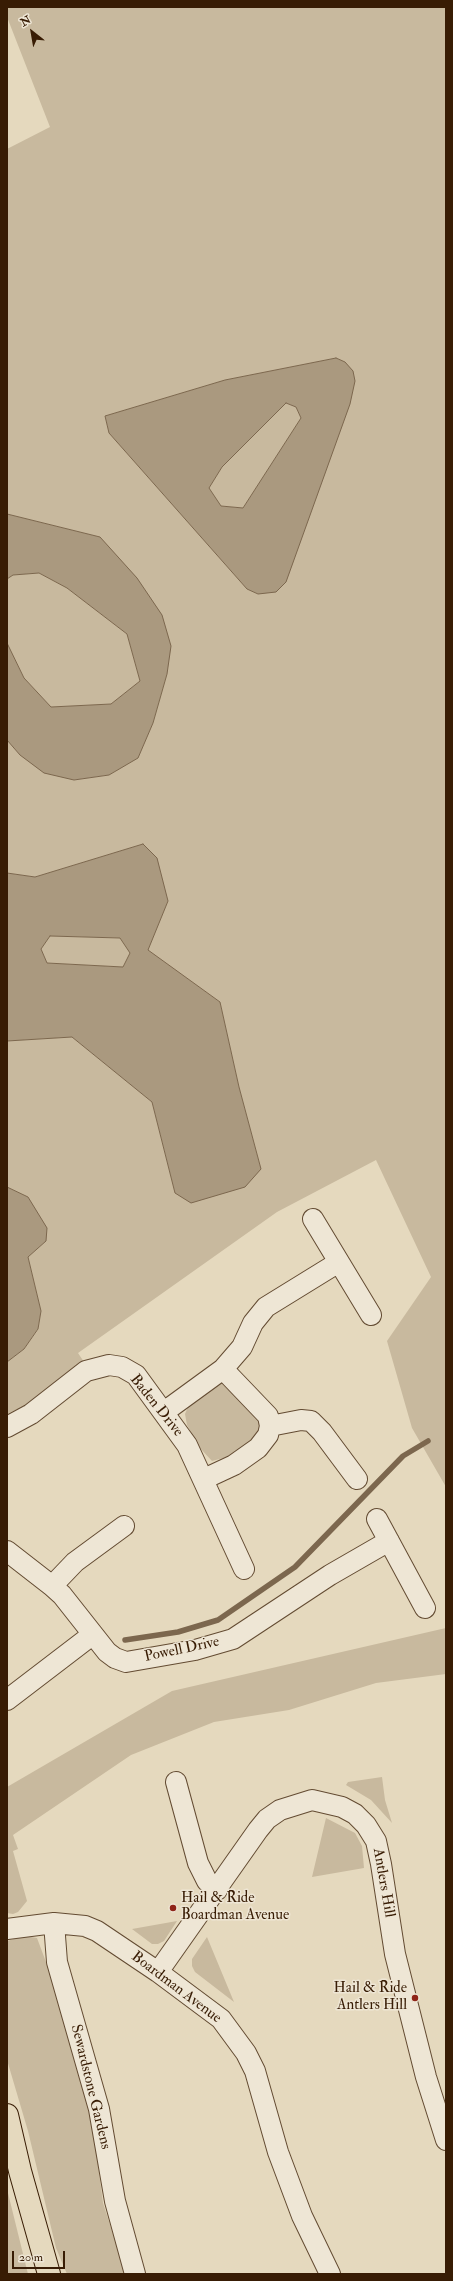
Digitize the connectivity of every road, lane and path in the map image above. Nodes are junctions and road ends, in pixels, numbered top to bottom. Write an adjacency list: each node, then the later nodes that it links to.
1 (313, 1219): 2 (street)
2 (339, 1262): 3 (street); 4 (street)
3 (371, 1315)
4 (223, 1369): 5 (street); 6 (street)
5 (164, 1412): 7 (street, Baden Drive); 8 (street, Baden Drive)
6 (270, 1426): 8 (street); 9 (street)
7 (7, 1427)
8 (204, 1479): 14 (street, Baden Drive)
9 (357, 1479)
10 (377, 1519): 12 (street)
11 (124, 1526): 15 (street)
12 (389, 1541): 16 (street); 17 (street, Powell Drive)
13 (7, 1552): 15 (street, Powell Drive)
14 (244, 1569)
15 (52, 1586): 17 (street, Powell Drive)
16 (425, 1608)
17 (92, 1635): 18 (street)
18 (7, 1700)
19 (176, 1782): 20 (street)
20 (217, 1890): 23 (street, Antlers Hill); 25 (street, Antlers Hill)
21 (54, 1923): 22 (street, Boardman Avenue); 23 (street, Boardman Avenue); 27 (street, Sewardstone Gardens)
22 (7, 1929)
23 (158, 1972): 28 (street, Boardman Avenue)
24 (7, 2115): 26 (main road)
25 (446, 2140)
26 (49, 2274)
27 (135, 2274)
28 (330, 2274)

